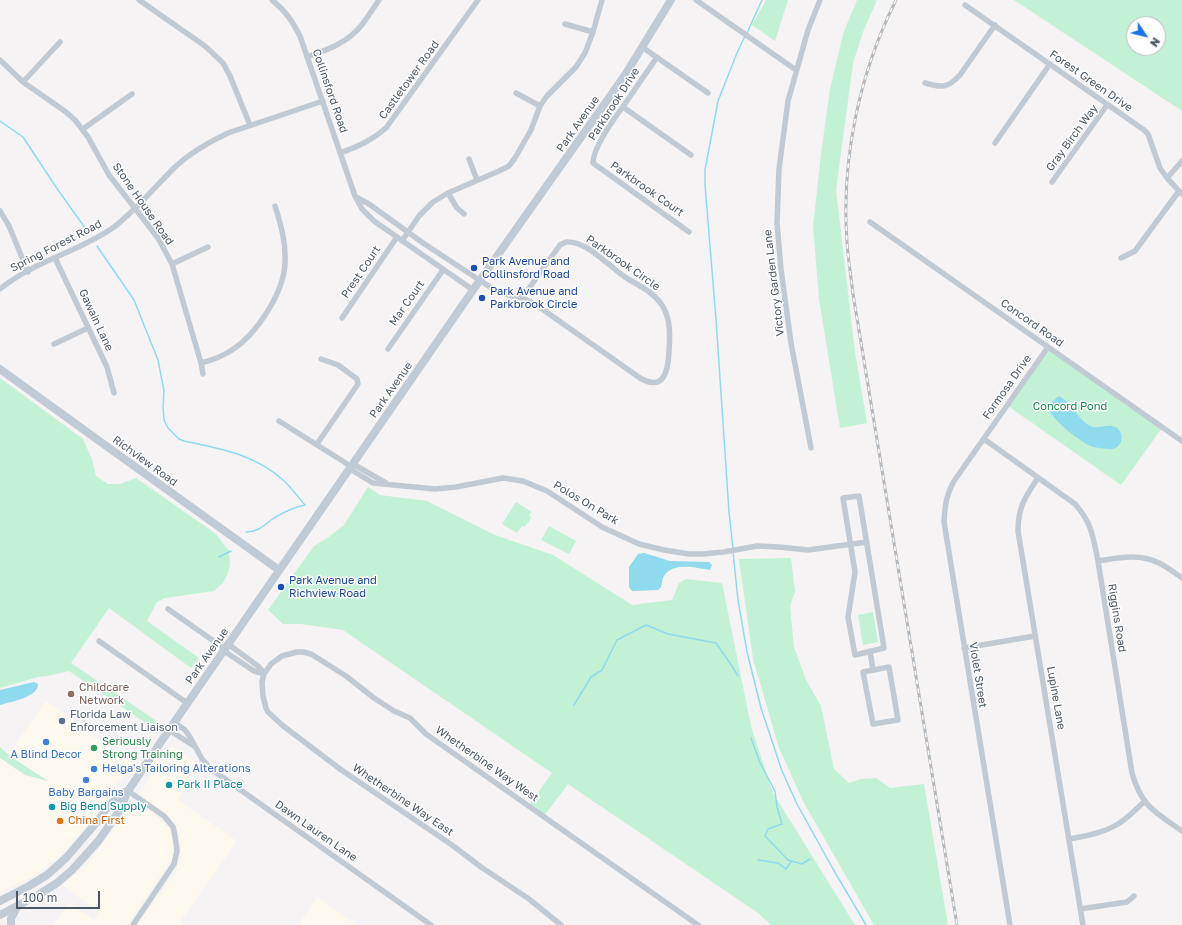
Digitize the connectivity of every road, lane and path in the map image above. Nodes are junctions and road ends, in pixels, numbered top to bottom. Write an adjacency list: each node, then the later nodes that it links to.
1 (139, 0): 29 (street)
2 (272, 0): 15 (street, Collinsford Road)
3 (379, 0): 15 (street)
4 (478, 0): 32 (street, Castletower Road)
5 (602, 0): 12 (street, Prest Court)
6 (671, 0): 14 (main road, Park Avenue)
7 (696, 0): 19 (street)
8 (820, 0): 19 (street, Victory Garden Lane)
9 (965, 5): 11 (street, Forest Green Drive)
10 (565, 24): 12 (street)
11 (994, 25): 18 (street, Forest Green Drive); 21 (street)
12 (592, 32): 27 (street, Prest Court)
13 (60, 42): 20 (street)
14 (642, 47): 16 (street); 59 (main road, Park Avenue)
15 (307, 57): 25 (street, Collinsford Road)
16 (657, 57): 23 (street); 28 (street, Parkbrook Drive)
17 (0, 60): 20 (street, Stone House Road)
18 (1050, 64): 26 (street, Forest Green Drive); 31 (street)
19 (796, 70): 77 (street, Victory Garden Lane)
20 (23, 82): 30 (street, Stone House Road)
21 (925, 83)
22 (516, 93): 27 (street)
23 (708, 93)
24 (132, 94): 30 (street)
25 (323, 101): 29 (street, Spring Forest Road); 32 (street, Collinsford Road)
26 (1107, 105): 37 (street, Forest Green Drive); 39 (street, Gray Birch Way)
27 (540, 106): 38 (street, Prest Court)
28 (623, 106): 33 (street); 36 (street, Parkbrook Drive)
29 (250, 125): 44 (street, Spring Forest Road)
30 (83, 129): 44 (street, Stone House Road)
31 (995, 143)
32 (340, 153): 42 (street, Collinsford Road)
33 (691, 155)
34 (469, 159): 38 (street)
35 (1182, 161): 37 (street)
36 (592, 163): 49 (street, Parkbrook Court)
37 (1167, 178): 40 (street, Forest Green Drive)
38 (477, 180): 41 (street, Prest Court)
39 (1052, 182)
40 (1180, 192): 55 (street)
41 (448, 193): 46 (street); 48 (street, Prest Court)
42 (355, 196): 48 (street); 50 (street, Collinsford Road)
43 (275, 206): 69 (street)
44 (134, 209): 54 (street, Spring Forest Road); 56 (street, Stone House Road)
45 (0, 211): 58 (street)
46 (464, 214)
47 (870, 222): 66 (street, Concord Road)
48 (408, 232): 50 (street, Prest Court); 51 (street)
49 (689, 232)
50 (400, 239): 53 (street, Collinsford Road); 63 (street, Prest Court)
51 (423, 242): 53 (street); 59 (street)
52 (208, 247): 56 (street)
53 (417, 251): 57 (street, Collinsford Road)
54 (55, 258): 58 (street, Spring Forest Road); 64 (street, Gawain Lane)
55 (1121, 258)
56 (172, 264): 69 (street, Stone House Road)
57 (443, 270): 61 (street, Collinsford Road); 67 (street, Mar Court)
58 (28, 272): 60 (street, Spring Forest Road)
59 (480, 281): 61 (main road, Park Avenue); 62 (street, Parkbrook Circle)
60 (0, 289)
61 (473, 290): 78 (main road, Park Avenue)
62 (522, 298): 62 (street, Parkbrook Circle)
63 (342, 318)
64 (88, 328): 65 (street); 72 (street, Gawain Lane)
65 (54, 344)
66 (1048, 347): 74 (street, Formosa Drive); 75 (street, Concord Road)
67 (388, 349)
68 (321, 359): 76 (street)
69 (202, 363): 71 (street, Stone House Road)
70 (0, 368): 83 (main road, Richview Road)
71 (202, 374)
72 (114, 393)
73 (279, 421): 76 (street, Polos On Park)
74 (984, 439): 79 (street, Riggins Road); 89 (street, Violet Street)
75 (1182, 441)
76 (317, 444): 78 (street, Polos On Park)
77 (811, 448)
78 (352, 467): 81 (street, Polos On Park); 83 (main road, Park Avenue)
79 (1038, 478): 82 (street, Riggins Road); 86 (street, Lupine Lane)
80 (867, 542): 81 (street, Polos On Park); 81 (street); 90 (street)
81 (851, 545): 90 (street)
82 (1098, 561): 84 (street); 98 (street, Riggins Road)
83 (279, 570): 88 (main road, Park Avenue)
84 (1182, 578)
85 (168, 609): 88 (street)
86 (1035, 636): 89 (street); 102 (street, Lupine Lane)
87 (99, 642): 93 (street)
88 (225, 648): 92 (street); 93 (main road, Park Avenue)
89 (964, 648): 113 (street, Violet Street)
90 (870, 651): 91 (street)
91 (874, 670): 91 (street)
92 (264, 674): 111 (street, Whetherbine Way East); 112 (street, Whetherbine Way West)
93 (187, 703): 94 (main road, Park Avenue)
94 (174, 722): 95 (main road, Park Avenue); 96 (street, Dawn Lauren Lane)
95 (169, 730): 96 (street, Dawn Lauren Lane); 97 (main road, Park Avenue)
96 (195, 747): 110 (street, Dawn Lauren Lane)
97 (128, 790): 99 (main road, Park Avenue); 100 (main road, Park Avenue); 109 (street)
98 (1145, 802): 101 (street, Riggins Road); 102 (street)
99 (111, 821): 100 (main road); 105 (main road, Park Avenue)
100 (97, 822): 104 (main road, Park Avenue)
101 (1182, 831)
102 (1069, 839): 106 (street, Lupine Lane)
103 (1134, 896): 106 (street)
104 (0, 902)
105 (17, 907): 107 (main road, Park Avenue); 108 (main road)
106 (1080, 909): 114 (street, Lupine Lane)
107 (0, 915)
108 (11, 925)
109 (132, 925)
110 (431, 925)
111 (561, 925)
112 (698, 925)
113 (1010, 925)
114 (1083, 925)

